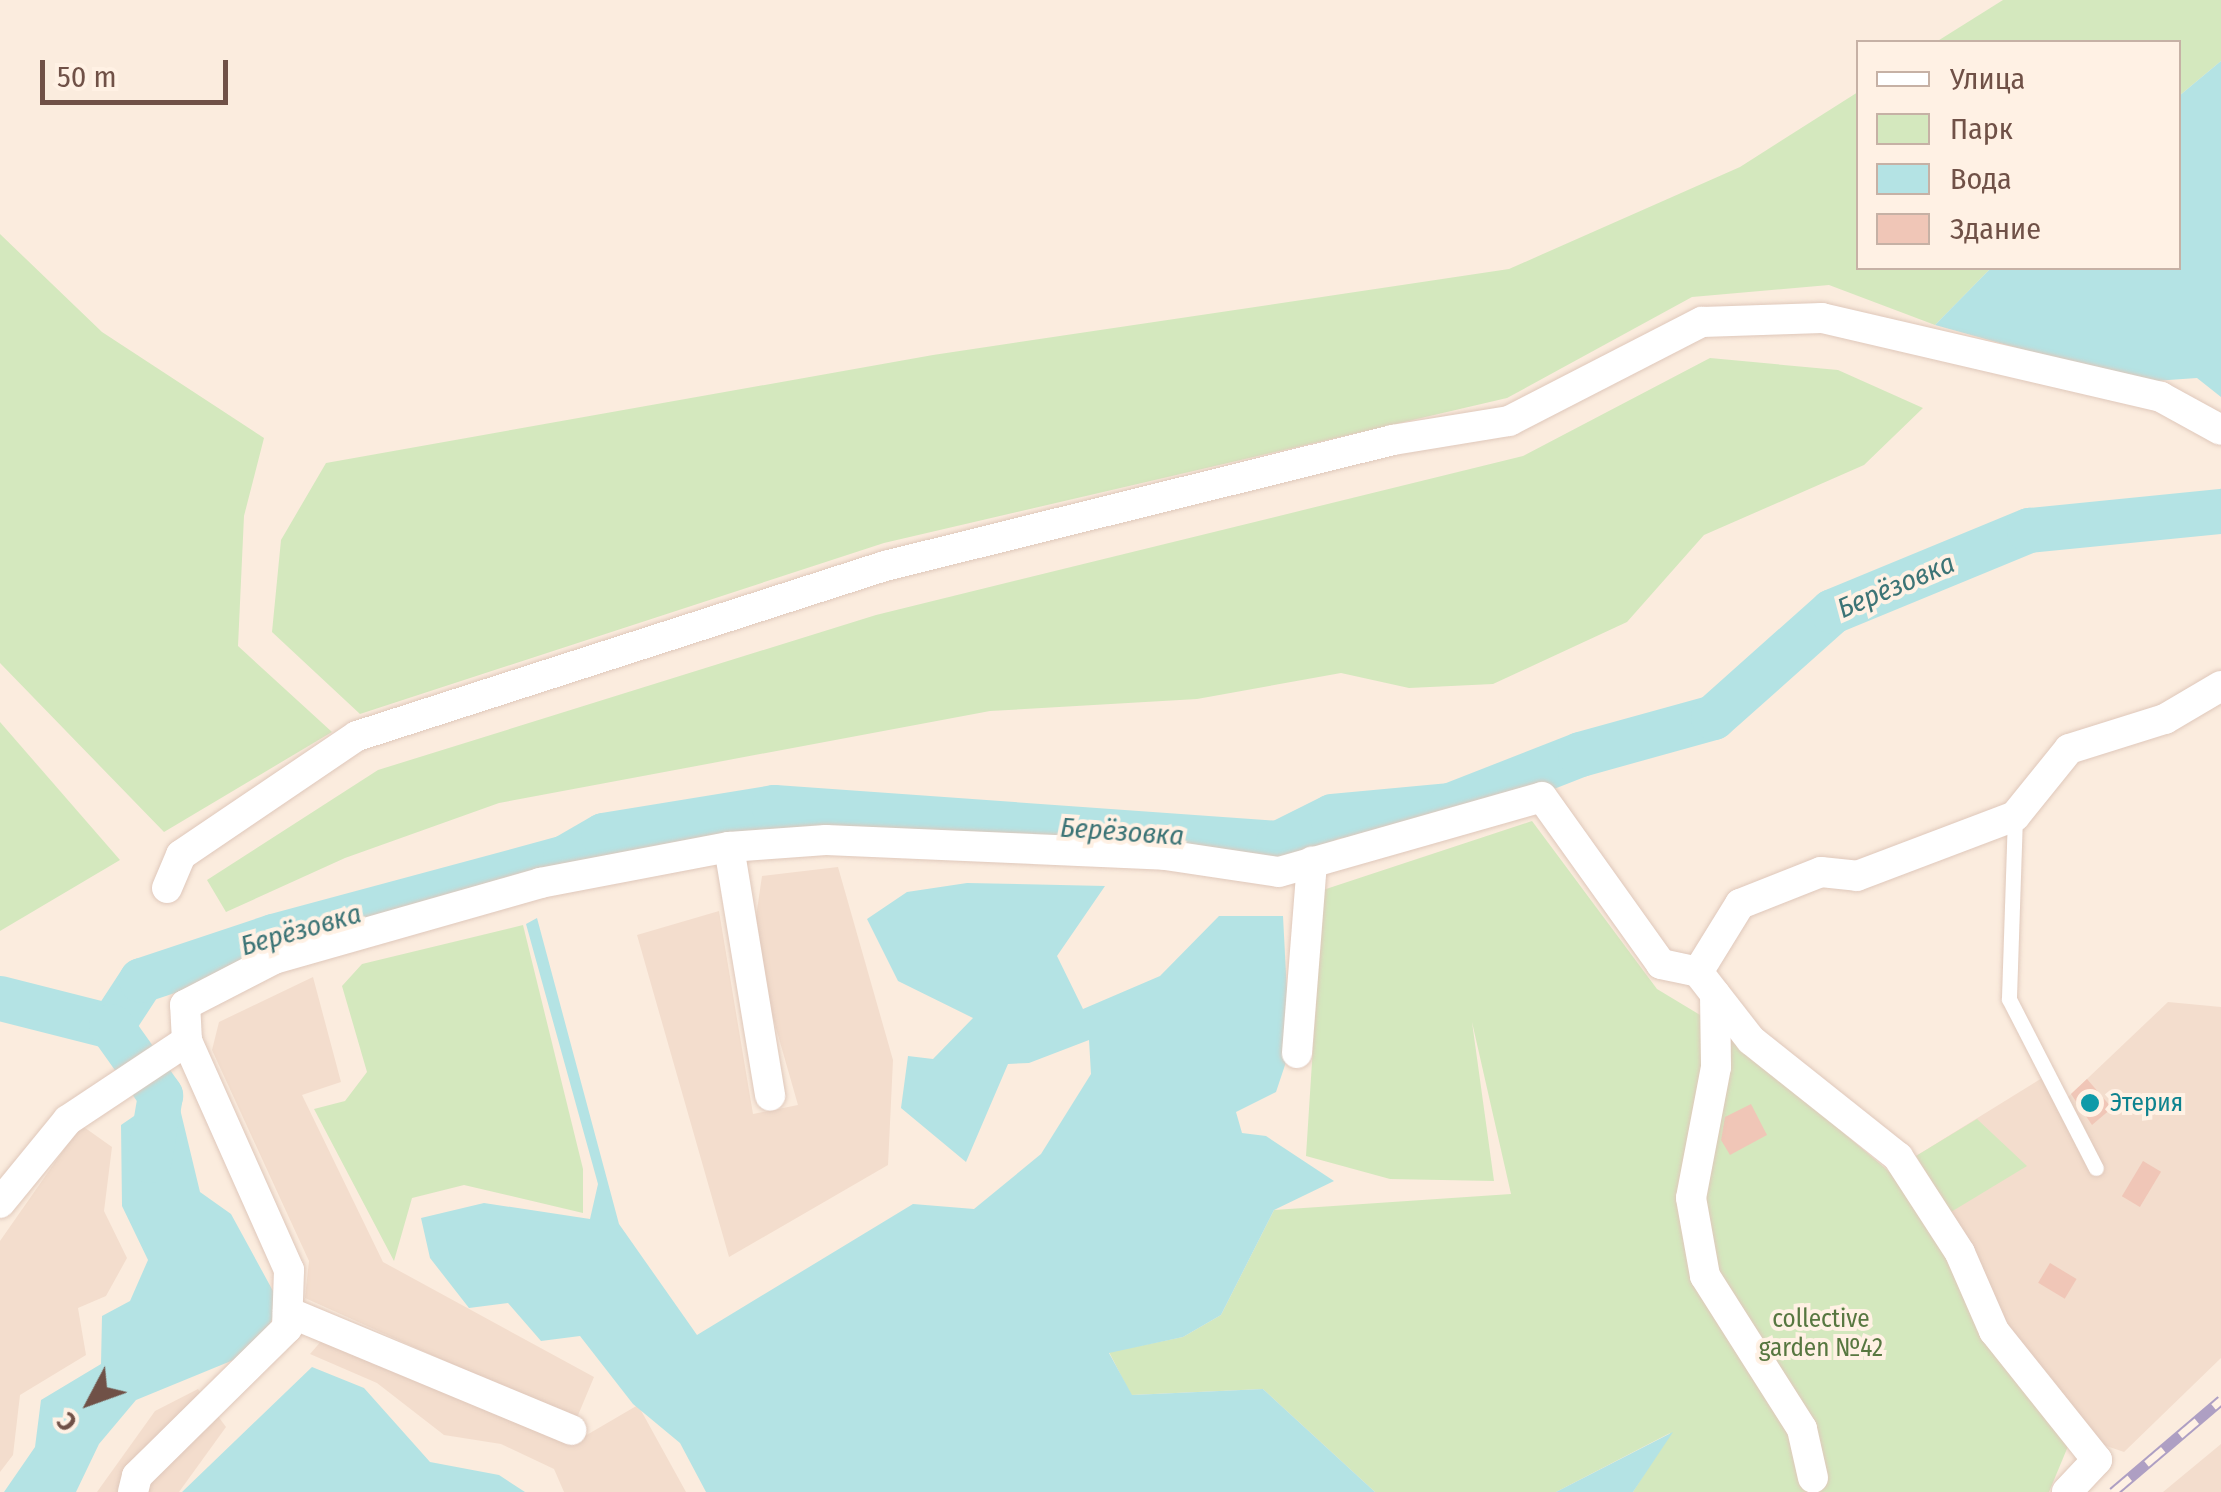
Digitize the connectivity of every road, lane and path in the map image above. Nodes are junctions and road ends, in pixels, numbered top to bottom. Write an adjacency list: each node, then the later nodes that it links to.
1 (2221, 430): 6 (street)
2 (2221, 686): 3 (street)
3 (2015, 816): 7 (street); 11 (lane)
4 (729, 847): 5 (street); 8 (street); 10 (street)
5 (1312, 862): 7 (street); 9 (street)
6 (167, 888)
7 (1706, 983): 15 (street); 17 (street)
8 (187, 1041): 12 (street); 13 (street)
9 (1297, 1054)
10 (770, 1096)
11 (2096, 1168)
12 (4, 1191)
13 (288, 1312): 14 (street); 16 (street)
14 (571, 1430)
15 (1813, 1478)
16 (133, 1492)
17 (2067, 1492)

